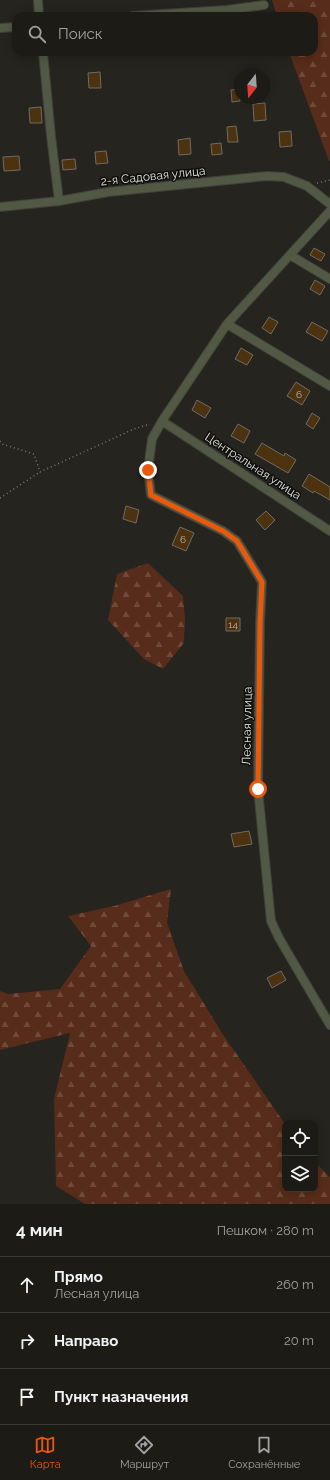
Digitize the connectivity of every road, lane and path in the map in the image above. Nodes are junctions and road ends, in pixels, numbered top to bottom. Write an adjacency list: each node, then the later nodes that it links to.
1 (38, 0): 3 (street)
2 (264, 5): 4 (street)
3 (39, 12)
4 (195, 12)
5 (12, 26): 6 (street)
6 (0, 28)
7 (43, 56): 10 (street)
8 (330, 180): 9 (path)
9 (307, 186): 10 (street, 2-я Садовая улица); 11 (street, 2-я Садовая улица)
10 (59, 201): 12 (street, 2-я Садовая улица)
11 (330, 204)
12 (0, 207)
13 (330, 211): 14 (street)
14 (290, 255): 15 (street); 16 (street)
15 (330, 279)
16 (227, 324): 17 (street); 18 (street)
17 (330, 386)
18 (162, 421): 20 (path); 22 (street, Центральная улица); 23 (street, Лесная улица)
19 (0, 441): 20 (path)
20 (40, 472): 21 (path)
21 (0, 498)
22 (330, 531)
23 (330, 1025)

